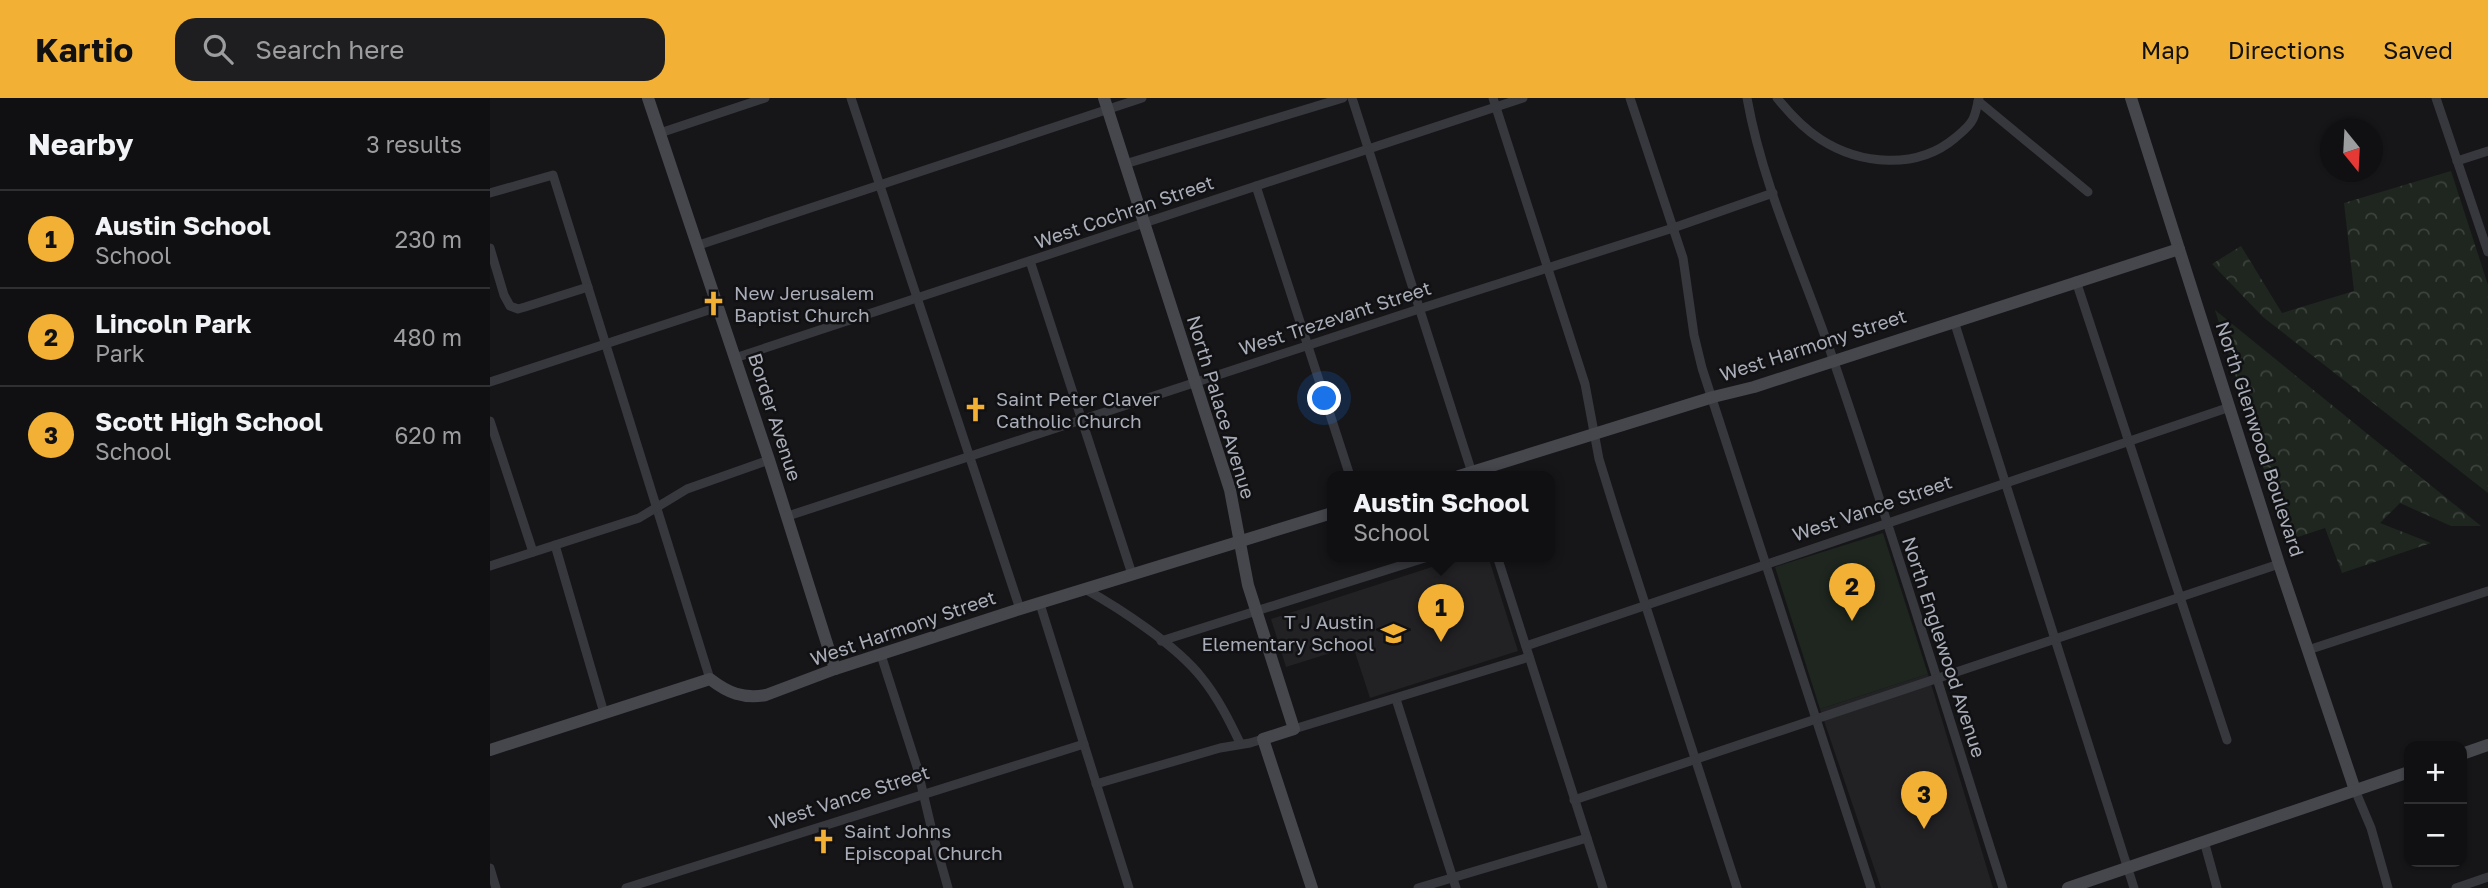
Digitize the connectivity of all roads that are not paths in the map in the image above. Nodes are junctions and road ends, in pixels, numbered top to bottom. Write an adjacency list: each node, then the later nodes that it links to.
1 (648, 98): 16 (street, Border Avenue)
2 (765, 98): 16 (street)
3 (851, 98): 21 (street)
4 (1142, 98): 15 (street)
5 (1343, 98): 20 (street)
6 (1352, 98): 17 (street)
7 (1523, 98): 14 (street, West Cochran Street)
8 (1630, 98): 27 (street)
9 (1747, 98): 25 (street, North Englewood Avenue)
10 (1777, 98): 13 (street)
11 (2131, 98): 30 (street, North Glenwood Boulevard)
12 (2436, 98): 19 (street)
13 (1978, 100): 23 (street)
14 (1494, 103): 17 (street, West Cochran Street); 33 (street)
15 (1106, 104): 20 (street, North Palace Avenue); 21 (street)
16 (660, 133): 28 (street, Border Avenue)
17 (1369, 149): 22 (street, West Cochran Street); 38 (street)
18 (2488, 151): 19 (street)
19 (2457, 161): 31 (street)
20 (1125, 164): 26 (street, North Palace Avenue)
21 (880, 185): 28 (street); 36 (street)
22 (1256, 186): 26 (street, West Cochran Street); 41 (street)
23 (2088, 192)
24 (490, 193): 35 (street)
25 (1773, 193): 27 (street, West Trezevant Street); 43 (street, North Englewood Avenue)
26 (1143, 224): 32 (street, West Cochran Street); 45 (street, North Palace Avenue)
27 (1673, 228): 33 (street, West Trezevant Street); 46 (street)
28 (699, 245): 37 (street, Border Avenue)
29 (490, 248): 35 (street)
30 (2179, 249): 34 (street, West Harmony Street); 47 (street, North Glenwood Boulevard)
31 (2488, 252)
32 (1030, 261): 36 (street, West Cochran Street); 48 (street)
33 (1547, 268): 38 (street, West Trezevant Street); 50 (street)
34 (2076, 281): 39 (street, West Harmony Street); 51 (street)
35 (588, 287): 40 (street)
36 (918, 299): 42 (street, West Cochran Street); 52 (street)
37 (718, 307): 40 (street); 42 (street, Border Avenue)
38 (1419, 309): 41 (street, West Trezevant Street); 55 (street)
39 (1954, 321): 43 (street, West Harmony Street); 57 (street)
40 (606, 344): 44 (street); 58 (street)
41 (1307, 345): 45 (street, West Trezevant Street); 54 (street)
42 (735, 358): 53 (street, Border Avenue)
43 (1833, 360): 46 (street, West Harmony Street); 61 (street, North Englewood Avenue)
44 (490, 382)
45 (1195, 382): 48 (street, West Trezevant Street); 62 (street, North Palace Avenue)
46 (1713, 397): 50 (street, West Harmony Street); 67 (street)
47 (2230, 407): 51 (street, West Vance Street); 68 (street, North Glenwood Boulevard)
48 (1082, 419): 52 (street, West Trezevant Street); 70 (street)
49 (490, 421): 64 (street)
50 (1595, 434): 56 (street, West Harmony Street); 75 (street)
51 (2128, 441): 57 (street, West Vance Street); 73 (street)
52 (968, 458): 60 (street, West Trezevant Street); 76 (street)
53 (769, 460): 58 (street); 60 (street, Border Avenue)
54 (1348, 471)
55 (1467, 471)
56 (1480, 471)
57 (2005, 483): 61 (street, West Vance Street); 78 (street)
58 (657, 508): 63 (street); 86 (street)
59 (1327, 515): 62 (street, West Harmony Street)
60 (788, 516): 84 (street, Border Avenue)
61 (1886, 523): 67 (street, West Vance Street); 85 (street, North Englewood Avenue)
62 (1239, 542): 70 (street, West Harmony Street); 77 (street, North Palace Avenue)
63 (555, 545): 64 (street); 88 (street)
64 (533, 552): 69 (street)
65 (1412, 562): 77 (street)
66 (1499, 562): 80 (street)
67 (1766, 564): 75 (street, West Vance Street); 89 (street)
68 (2278, 564): 73 (street); 81 (street, North Glenwood Boulevard)
69 (490, 566)
70 (1132, 574): 71 (street, West Harmony Street)
71 (1085, 589): 74 (street, West Harmony Street); 79 (street)
72 (2488, 591): 81 (street)
73 (2181, 596): 78 (street); 92 (street)
74 (1040, 604): 76 (street, West Harmony Street); 94 (street)
75 (1646, 605): 80 (street, West Vance Street); 98 (street)
76 (1020, 609): 82 (street, West Harmony Street)
77 (1255, 611): 79 (street); 90 (street, North Palace Avenue)
78 (2056, 638): 85 (street); 107 (street)
79 (1161, 641): 93 (street)
80 (1526, 646): 83 (street)
81 (2308, 650): 101 (street, North Glenwood Boulevard)
82 (881, 655): 84 (street, West Harmony Street); 102 (street)
83 (1529, 657): 87 (street); 103 (street)
84 (835, 669): 86 (street, West Harmony Street)
85 (1937, 678): 89 (street); 121 (street, North Englewood Avenue)
86 (710, 679): 88 (street)
87 (1396, 699): 90 (street); 108 (street)
88 (604, 713): 96 (street)
89 (1815, 720): 98 (street); 120 (street)
90 (1294, 729): 91 (street)
91 (1263, 739): 93 (street); 115 (street)
92 (2227, 740)
93 (1240, 743): 100 (street)
94 (1084, 744): 100 (street); 102 (street, West Vance Street)
95 (2488, 745): 97 (street)
96 (490, 750)
97 (2467, 752)
98 (1696, 761): 103 (street); 119 (street)
99 (2404, 774): 101 (street)
100 (1097, 784): 114 (street)
101 (2355, 790): 105 (street); 125 (street)
102 (924, 793): 110 (street, West Vance Street); 113 (street)
103 (1574, 800): 104 (street)
104 (1587, 838): 108 (street); 118 (street)
105 (2204, 841): 107 (street); 124 (street)
106 (490, 868): 111 (street)
107 (2128, 868): 122 (street); 123 (street)
108 (1452, 877): 116 (street); 117 (street)
109 (2488, 877): 126 (street)
110 (649, 884): 112 (street, West Vance Street)
111 (496, 888)
112 (626, 888)
113 (948, 888)
114 (1129, 888)
115 (1312, 888)
116 (1418, 888)
117 (1456, 888)
118 (1603, 888)
119 (1737, 888)
120 (1871, 888)
121 (2003, 888)
122 (2068, 888)
123 (2134, 888)
124 (2217, 888)
125 (2388, 888)
126 (2456, 888)

